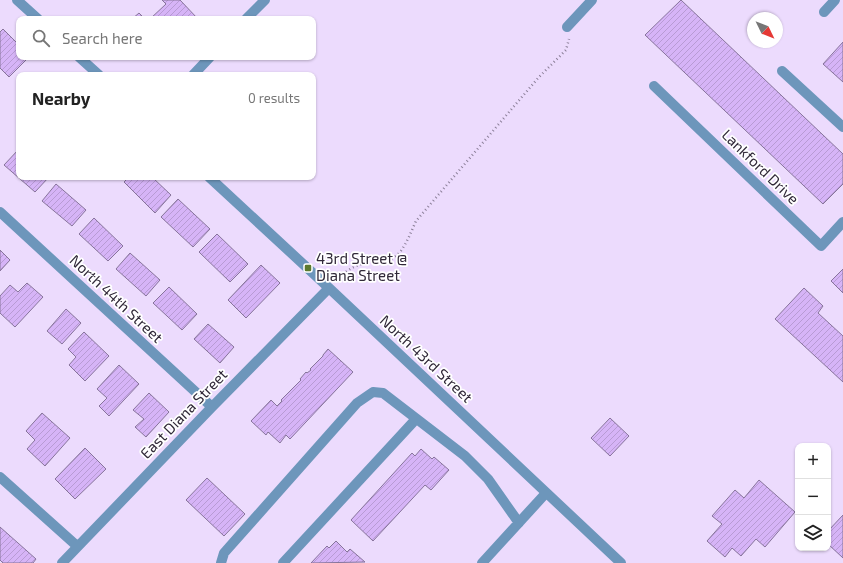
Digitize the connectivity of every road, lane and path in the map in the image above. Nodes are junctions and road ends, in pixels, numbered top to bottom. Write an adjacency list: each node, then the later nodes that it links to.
1 (18, 0): 6 (street)
2 (265, 0): 7 (street)
3 (592, 0): 8 (street)
4 (835, 0): 5 (street)
5 (824, 12)
6 (35, 16)
7 (249, 16)
8 (567, 27): 19 (path)
9 (82, 60): 12 (street)
10 (207, 60): 13 (street)
11 (782, 71): 15 (street)
12 (96, 72)
13 (196, 72)
14 (654, 86): 18 (street, Lankford Drive)
15 (843, 127)
16 (212, 180): 20 (street, North 43rd Street)
17 (0, 212): 21 (street, North 44th Street)
18 (843, 222)
19 (340, 277)
20 (329, 288): 21 (street, East Diana Street); 24 (street, North 43rd Street)
21 (212, 407): 26 (street, East Diana Street)
22 (416, 419): 25 (street); 28 (street); 29 (street)
23 (0, 477): 26 (street)
24 (546, 493): 25 (street); 31 (street, North 43rd Street)
25 (519, 522): 30 (street)
26 (77, 546): 27 (street, East Diana Street)
27 (62, 563)
28 (221, 563)
29 (283, 563)
30 (482, 563)
31 (621, 563)

